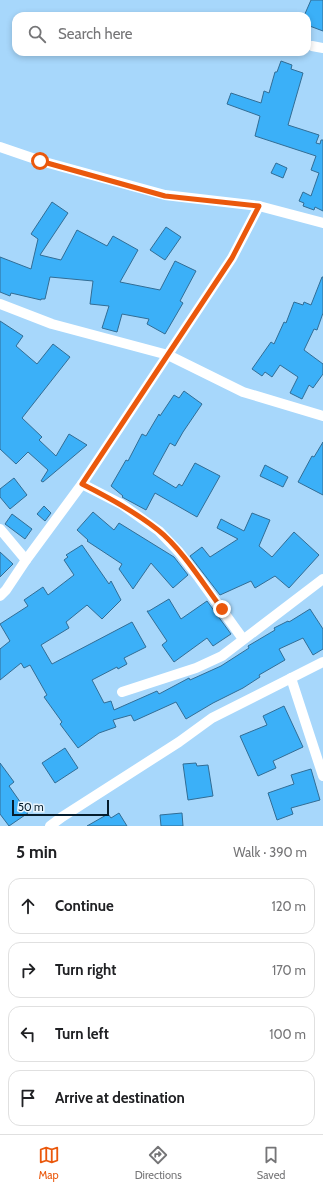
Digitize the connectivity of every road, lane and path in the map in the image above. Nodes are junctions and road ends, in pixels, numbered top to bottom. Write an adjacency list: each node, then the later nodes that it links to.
1 (312, 46): 2 (street)
2 (323, 48)
3 (0, 147): 4 (street)
4 (259, 206): 5 (street); 7 (street)
5 (323, 223)
6 (0, 304): 7 (street)
7 (168, 354): 8 (street); 9 (street)
8 (323, 416)
9 (82, 484): 11 (street); 14 (street)
10 (0, 529): 11 (street)
11 (26, 560): 13 (street)
12 (323, 579): 14 (street)
13 (0, 596)
14 (243, 639): 17 (street)
15 (323, 662): 16 (street)
16 (290, 678): 18 (street); 19 (street)
17 (122, 692)
18 (323, 776)
19 (50, 826)

